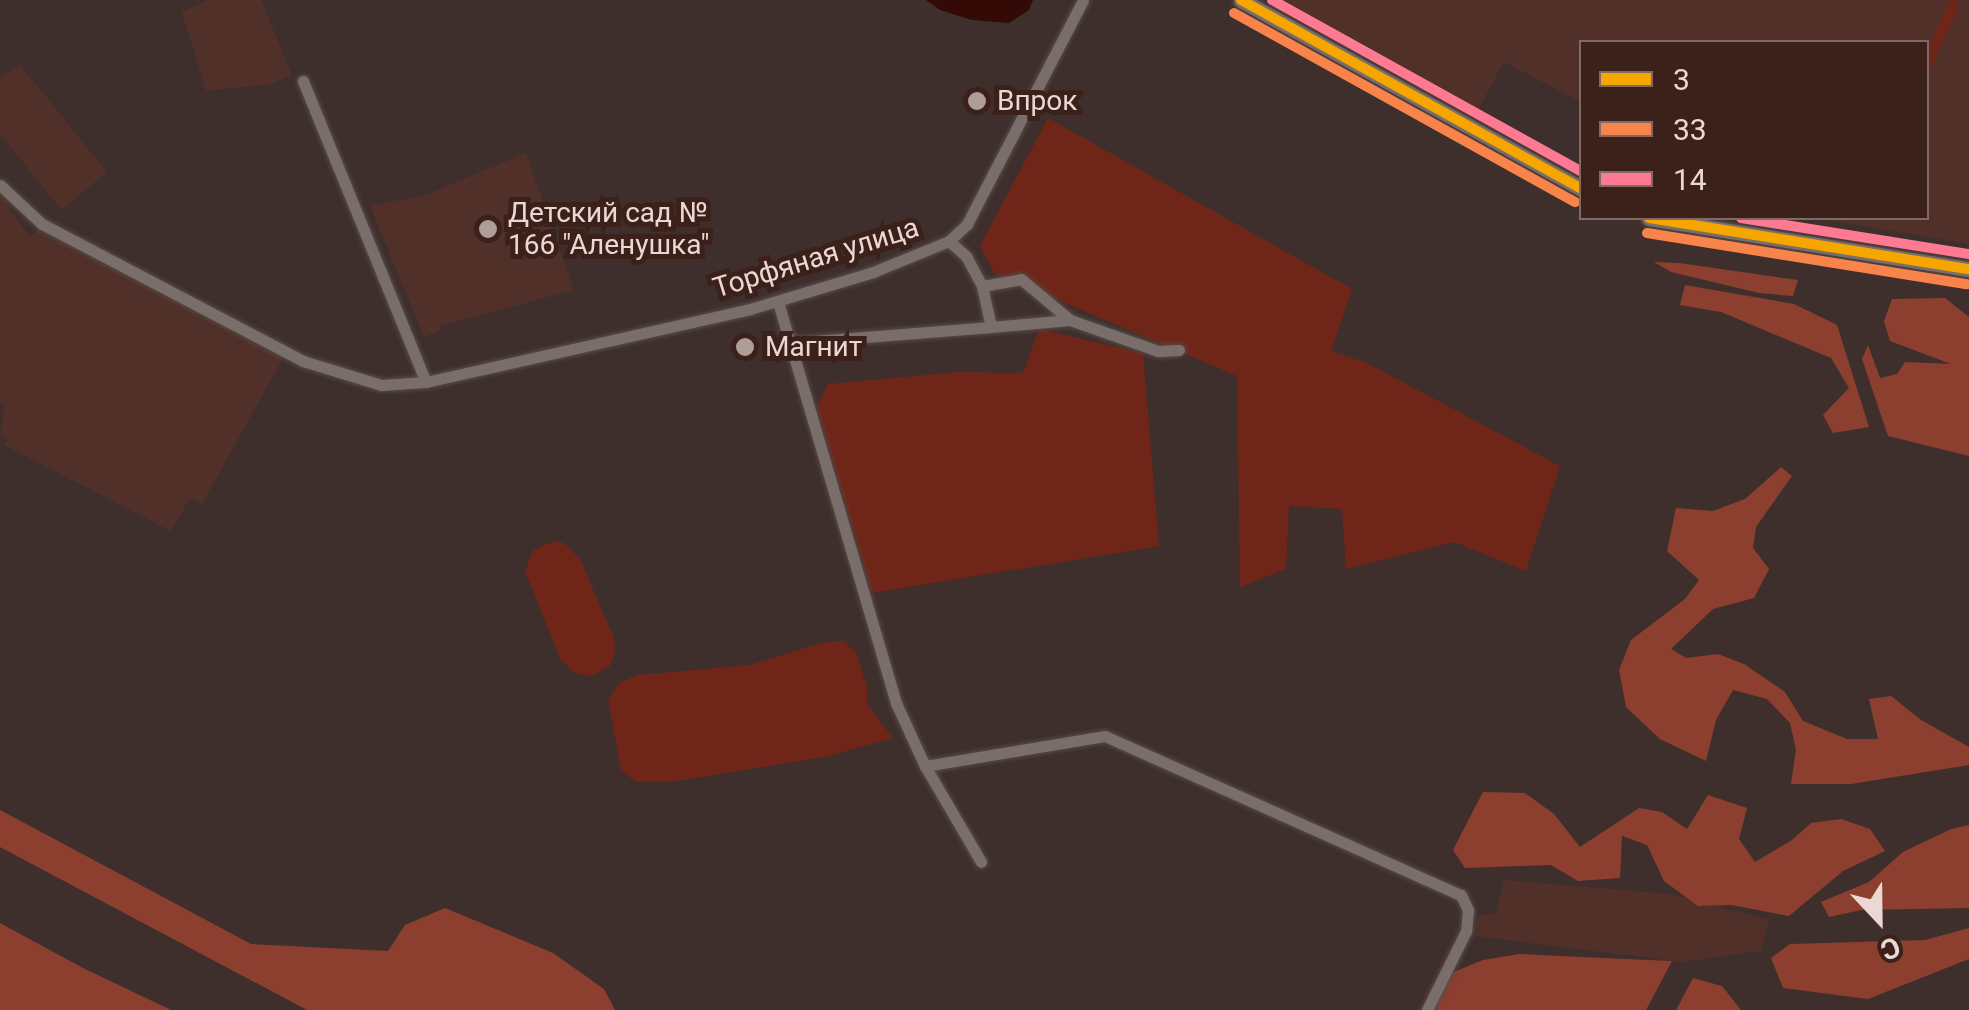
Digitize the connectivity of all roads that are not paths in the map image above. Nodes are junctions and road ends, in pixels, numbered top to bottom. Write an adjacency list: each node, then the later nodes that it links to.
1 (1084, 0): 7 (street, Торфяная улица)
2 (1241, 0): 5 (main road)
3 (302, 80): 15 (street)
4 (0, 185): 15 (street, Торфяная улица)
5 (1579, 187)
6 (1662, 220): 8 (main road)
7 (949, 241): 9 (street); 10 (street, Торфяная улица)
8 (1969, 269)
9 (982, 286): 11 (street); 12 (street)
10 (778, 302): 13 (street); 15 (street, Торфяная улица)
11 (1070, 320): 12 (street); 14 (street)
12 (991, 327): 13 (street)
13 (788, 343): 16 (street)
14 (1179, 350)
15 (426, 382)
16 (925, 766): 17 (street); 18 (street)
17 (981, 862)
18 (1427, 1010)

